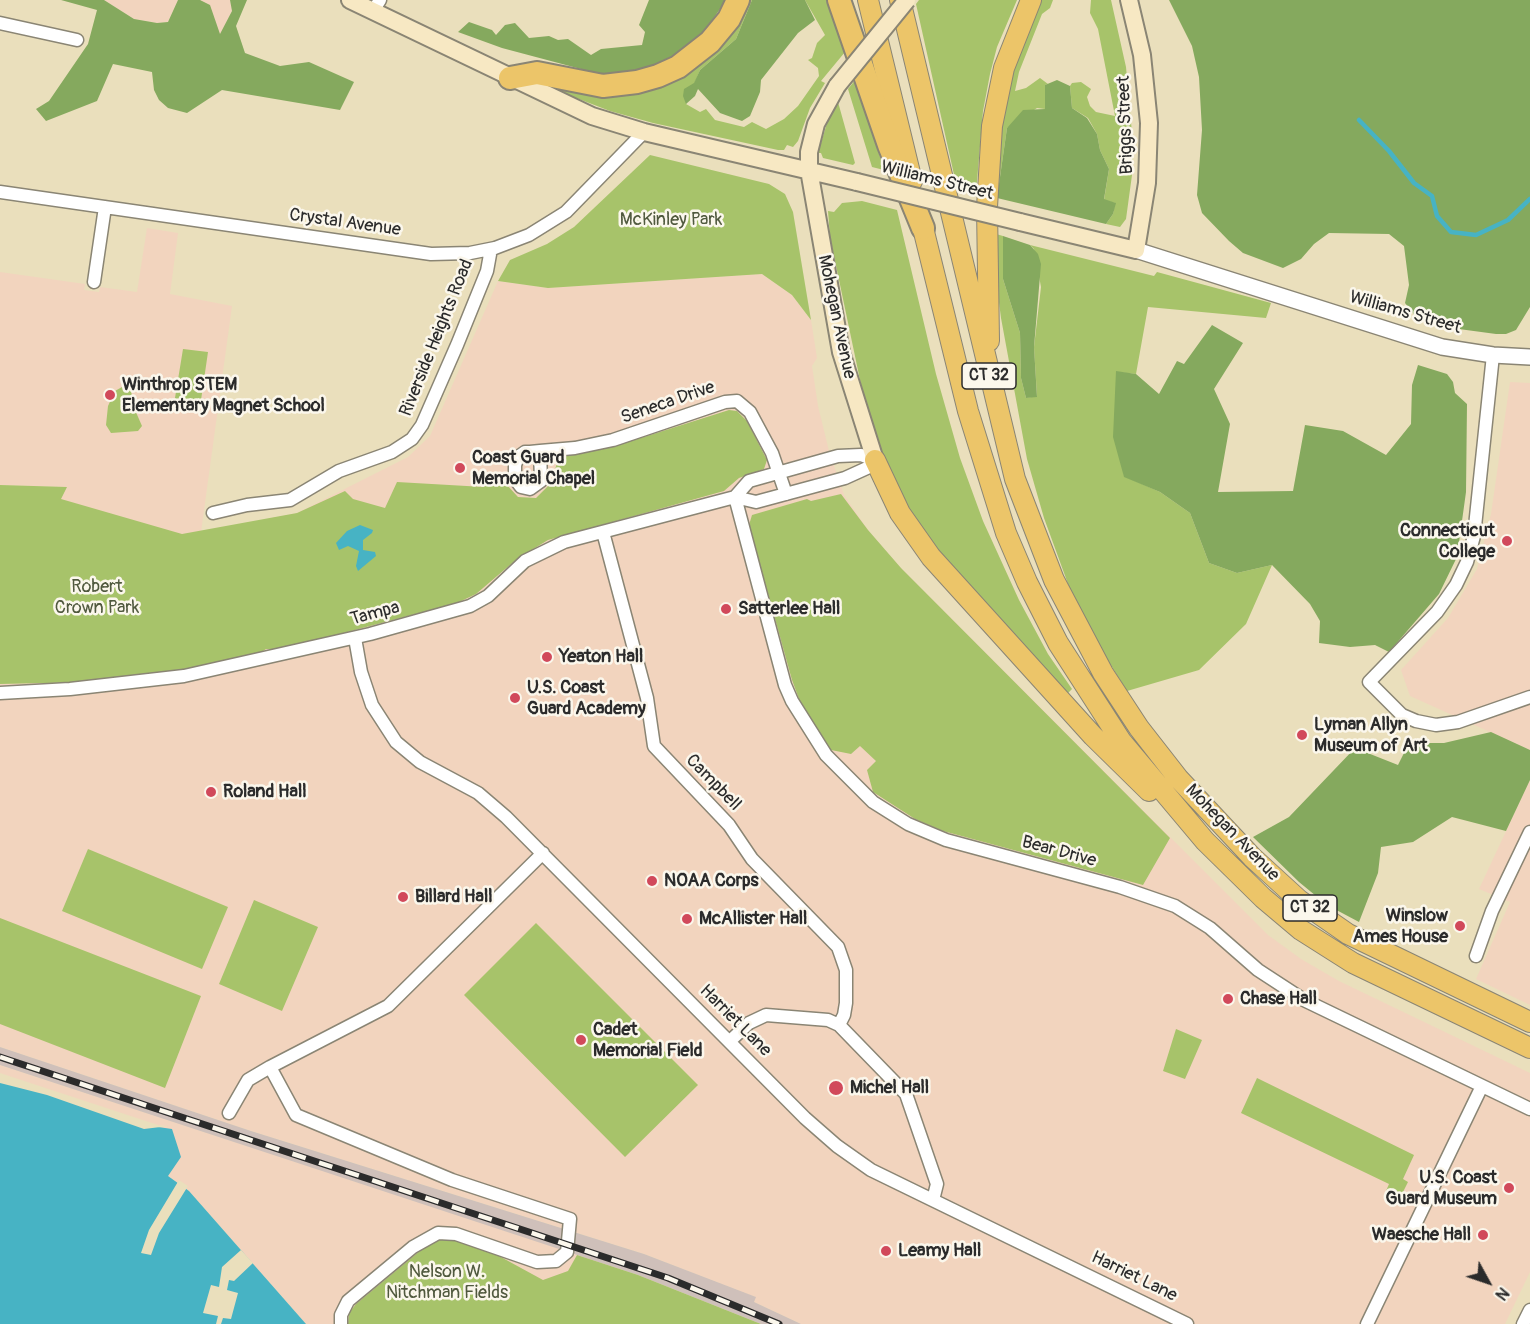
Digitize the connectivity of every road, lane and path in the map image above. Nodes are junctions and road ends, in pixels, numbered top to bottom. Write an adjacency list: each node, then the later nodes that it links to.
1 (350, 0): 9 (main road, Williams Street)
2 (738, 0): 12 (highway)
3 (839, 0): 17 (highway)
4 (868, 0): 17 (main road, CT 32)
5 (900, 0): 23 (main road, CT 32)
6 (907, 0): 14 (main road, Mohegan Avenue, bridge)
7 (1031, 0): 23 (main road)
8 (1129, 0): 19 (main road, Briggs Street)
9 (377, 6): 12 (main road, Williams Street)
10 (0, 23): 11 (street)
11 (77, 40)
12 (510, 78): 13 (main road, Williams Street)
13 (644, 132): 14 (main road, Williams Street); 18 (street, Crystal Avenue)
14 (809, 170): 19 (main road, Williams Street, bridge); 25 (main road, Mohegan Avenue)
15 (0, 192): 16 (street, Crystal Avenue)
16 (105, 207): 18 (street, Crystal Avenue); 20 (street)
17 (922, 228): 34 (main road, CT 32)
18 (491, 249): 29 (street, Riverside Heights Road)
19 (1136, 250): 21 (street, Williams Street)
20 (94, 282)
21 (1493, 355): 22 (street, Williams Street); 33 (street)
22 (1530, 357)
23 (991, 383): 38 (main road, Mohegan Avenue / CT 32)
24 (540, 451): 26 (street, Seneca Drive)
25 (874, 460): 26 (street, Tampa); 27 (street, Tampa); 34 (main road)
26 (780, 472): 27 (street, Seneca Drive); 28 (street, Tampa)
27 (786, 494): 28 (street, Tampa)
28 (735, 497): 30 (street, Tampa); 43 (street, Bear Drive)
29 (213, 513)
30 (603, 532): 31 (street, Tampa); 39 (street, Campbell)
31 (355, 638): 32 (street, Tampa); 36 (street, Harriet Lane)
32 (0, 693)
33 (1530, 697)
34 (1176, 808): 41 (main road, Mohegan Avenue / CT 32)
35 (1530, 832): 37 (street)
36 (543, 853): 40 (street, Harriet Lane); 42 (street)
37 (1476, 956)
38 (1530, 1022)
39 (838, 1025): 40 (street); 46 (street)
40 (730, 1041): 46 (street, Harriet Lane)
41 (1530, 1048)
42 (270, 1067): 45 (street); 48 (street)
43 (1482, 1086): 44 (street, Bear Drive); 50 (street)
44 (1530, 1109)
45 (229, 1113)
46 (933, 1200): 49 (street, Harriet Lane)
47 (1530, 1310): 51 (street)
48 (341, 1324)
49 (1187, 1324)
50 (1367, 1324)
51 (1523, 1324)

